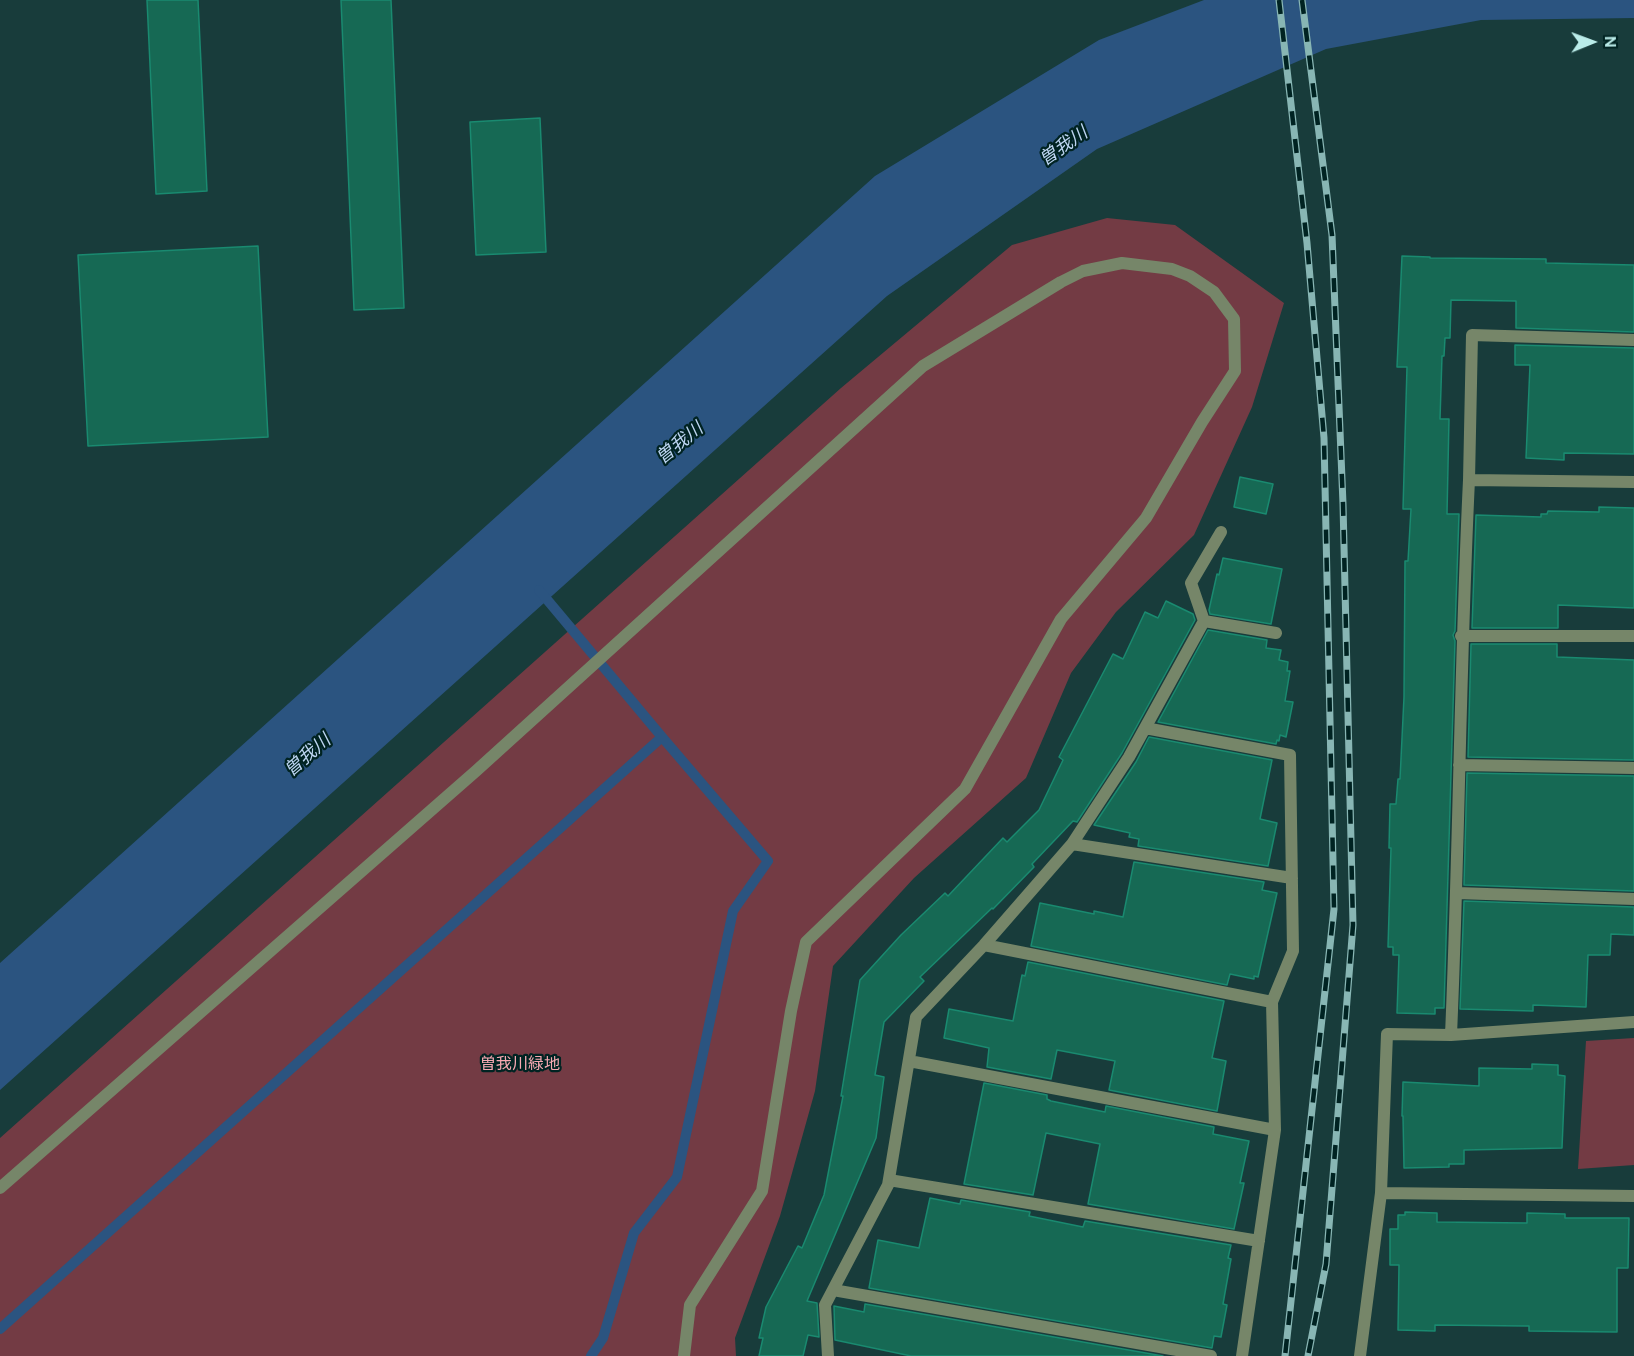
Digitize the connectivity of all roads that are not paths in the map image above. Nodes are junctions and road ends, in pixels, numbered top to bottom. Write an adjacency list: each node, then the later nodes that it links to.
1 (1634, 340): 2 (street)
2 (1469, 480): 3 (street); 7 (street)
3 (1634, 482)
4 (1221, 532): 5 (street)
5 (1204, 621): 6 (street); 9 (street)
6 (1276, 633)
7 (1461, 636): 8 (street); 10 (street)
8 (1634, 636)
9 (1145, 728): 12 (street); 13 (street)
10 (1459, 765): 11 (street); 14 (street)
11 (1634, 768)
12 (1072, 844): 13 (street); 16 (street)
13 (1292, 878): 17 (street)
14 (1457, 893): 15 (street); 19 (street)
15 (1634, 899)
16 (984, 945): 17 (street); 20 (street)
17 (1272, 1002): 21 (street)
18 (1634, 1022): 19 (street)
19 (1450, 1035): 24 (street)
20 (909, 1061): 21 (street); 22 (street)
21 (1275, 1130): 26 (street)
22 (889, 1180): 26 (street); 27 (street)
23 (0, 1188): 28 (street)
24 (1381, 1193): 25 (street); 32 (street)
25 (1634, 1196)
26 (1259, 1241): 31 (street)
27 (833, 1290): 29 (street); 30 (street)
28 (684, 1356)
29 (828, 1356)
30 (1211, 1356)
31 (1242, 1356)
32 (1360, 1356)

